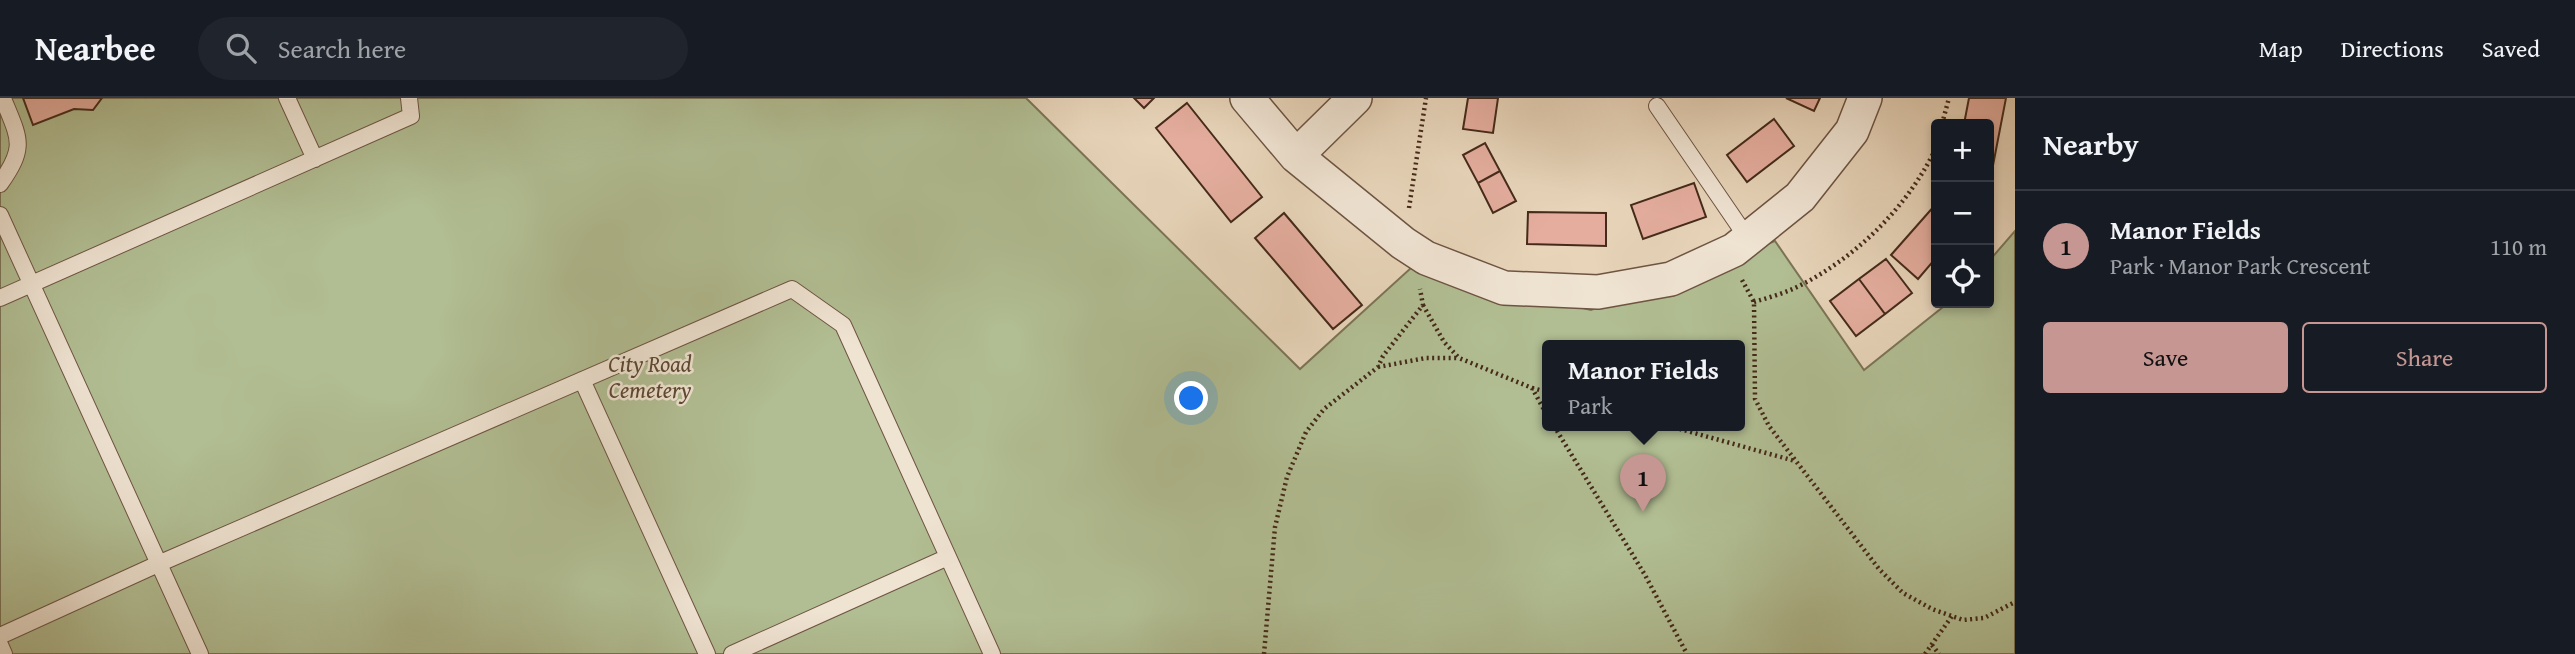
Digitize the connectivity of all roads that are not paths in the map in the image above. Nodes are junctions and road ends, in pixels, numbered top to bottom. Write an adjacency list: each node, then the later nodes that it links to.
1 (287, 98): 9 (lane)
2 (409, 98): 9 (lane)
3 (1247, 98): 8 (street)
4 (1355, 98): 8 (street)
5 (1866, 98): 12 (street)
6 (0, 99): 10 (lane)
7 (1657, 106): 12 (lane)
8 (1296, 156): 12 (street)
9 (315, 159): 13 (lane)
10 (0, 184)
11 (0, 215): 13 (lane)
12 (1737, 246)
13 (32, 285): 14 (lane); 17 (lane)
14 (0, 298)
15 (582, 380): 16 (lane); 17 (lane); 22 (lane)
16 (948, 557): 23 (lane); 24 (lane)
17 (158, 564): 18 (lane); 21 (lane)
18 (0, 636)
19 (0, 645): 20 (lane)
20 (4, 654)
21 (200, 654)
22 (707, 654)
23 (732, 654)
24 (992, 654)

